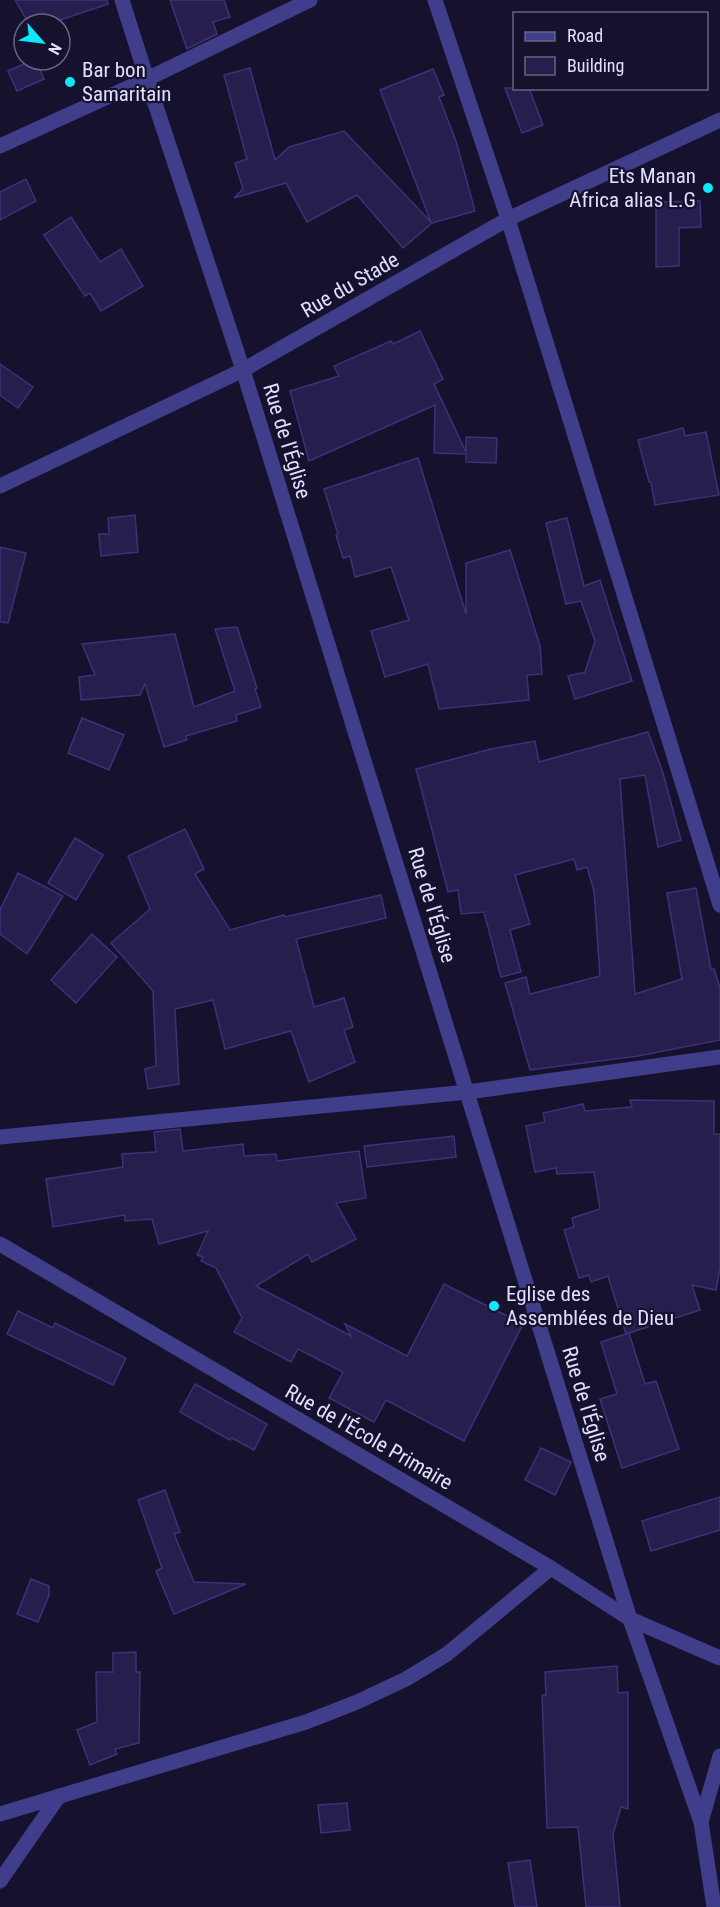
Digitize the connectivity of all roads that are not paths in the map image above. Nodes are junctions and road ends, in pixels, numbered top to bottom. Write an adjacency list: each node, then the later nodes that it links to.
1 (122, 0): 4 (street, Rue de l'Église)
2 (310, 0): 4 (street)
3 (435, 0): 7 (street)
4 (147, 80): 6 (street); 8 (street, Rue de l'Église)
5 (720, 120): 7 (street, Rue du Stade)
6 (0, 146)
7 (508, 219): 8 (street, Rue du Stade); 10 (street)
8 (243, 370): 9 (street, Rue du Stade); 12 (street, Rue de l'Église)
9 (0, 486)
10 (720, 905)
11 (720, 1057): 12 (street)
12 (468, 1092): 13 (street); 16 (street, Rue de l'Église)
13 (0, 1137)
14 (0, 1244): 15 (street, Rue de l'École Primaire)
15 (551, 1568): 16 (street, Rue de l'École Primaire); 19 (street)
16 (630, 1618): 17 (street, Rue de l'École Primaire); 21 (street, Rue de l'Église)
17 (720, 1658)
18 (720, 1756): 21 (street)
19 (59, 1796): 20 (street); 22 (street)
20 (0, 1814)
21 (701, 1822): 23 (street)
22 (0, 1881)
23 (714, 1907)

